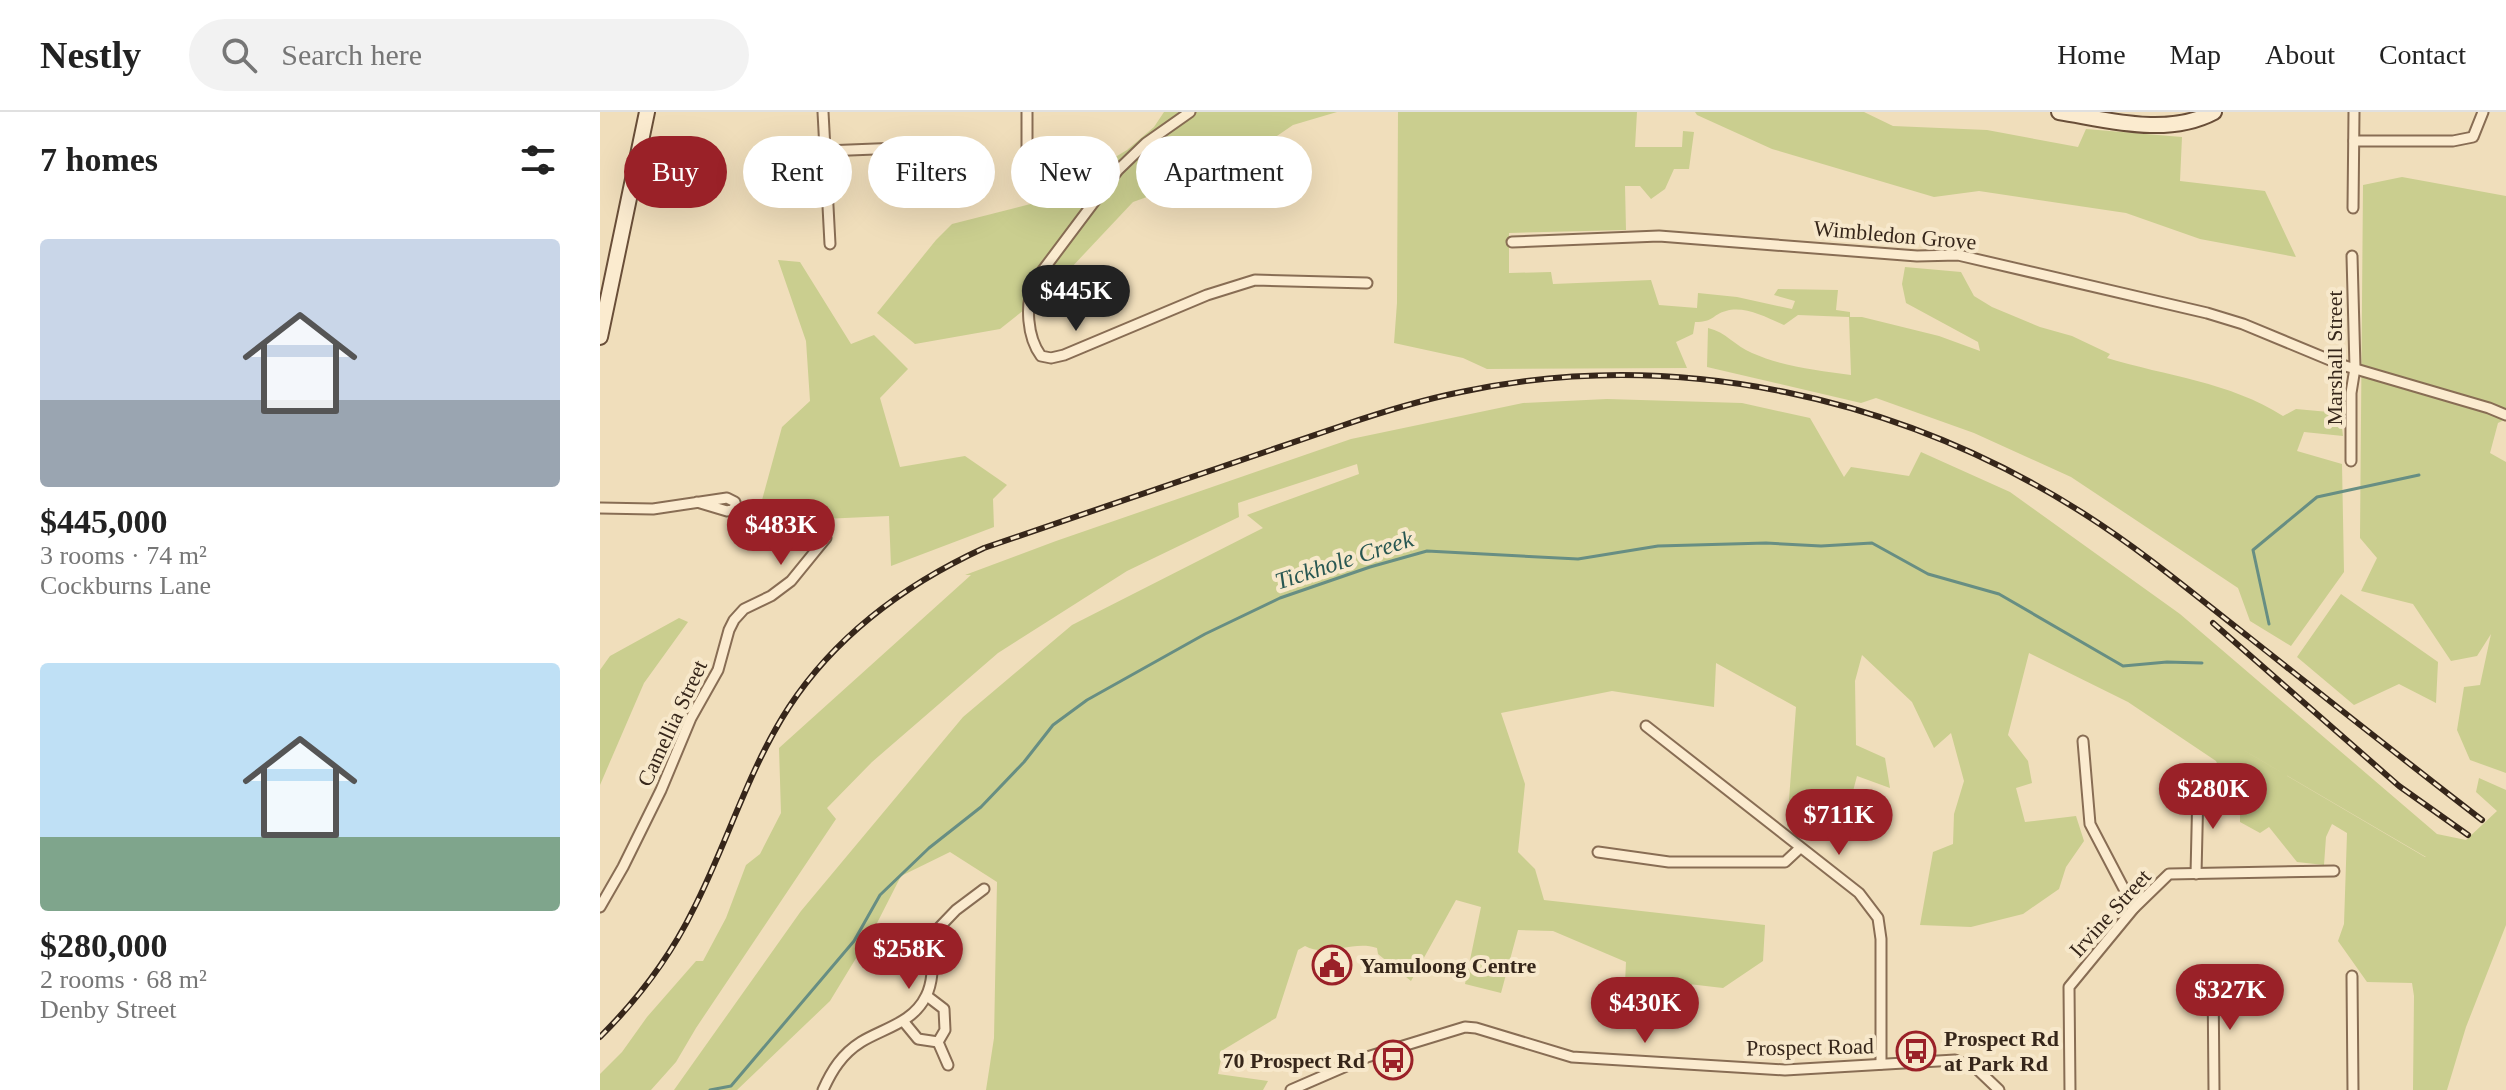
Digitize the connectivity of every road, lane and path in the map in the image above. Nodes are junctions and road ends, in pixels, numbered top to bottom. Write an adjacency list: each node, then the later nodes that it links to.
1 (647, 112): 18 (main road)
2 (823, 112): 9 (street)
3 (1027, 112): 10 (street)
4 (1190, 112): 17 (street)
5 (2059, 112): 6 (main road)
6 (2214, 112)
7 (2354, 112): 11 (street)
8 (2483, 112): 11 (street)
9 (824, 136)
10 (1027, 136)
11 (2354, 141): 13 (street)
12 (828, 208): 15 (street)
13 (2353, 208)
14 (1512, 242): 19 (street, Wimbledon Grove)
15 (830, 244)
16 (2352, 256): 19 (street, Marshall Street)
17 (1367, 283)
18 (600, 337)
19 (2355, 368): 20 (street, Wimbledon Grove); 21 (street, Marshall Street)
20 (2506, 415)
21 (2351, 461)
22 (697, 502): 23 (street)
23 (600, 508)
24 (826, 538): 33 (street, Camellia Street)
25 (1646, 726): 28 (street)
26 (2083, 741): 34 (street)
27 (2198, 788): 31 (street)
28 (1800, 848): 29 (street); 40 (street)
29 (1598, 852)
30 (2334, 871): 31 (street, Irvine Street)
31 (2196, 874): 34 (street, Irvine Street)
32 (984, 889): 37 (street)
33 (600, 907)
34 (2134, 908): 45 (street, Irvine Street)
35 (2213, 975): 46 (street)
36 (2352, 976): 47 (street)
37 (927, 996): 38 (street); 39 (street)
38 (904, 1022): 39 (street); 42 (street)
39 (938, 1042): 41 (street)
40 (1881, 1064): 43 (street, Prospect Road); 44 (street, Prospect Road)
41 (948, 1065)
42 (823, 1090)
43 (1291, 1090)
44 (1999, 1090)
45 (2070, 1090)
46 (2214, 1090)
47 (2353, 1090)

